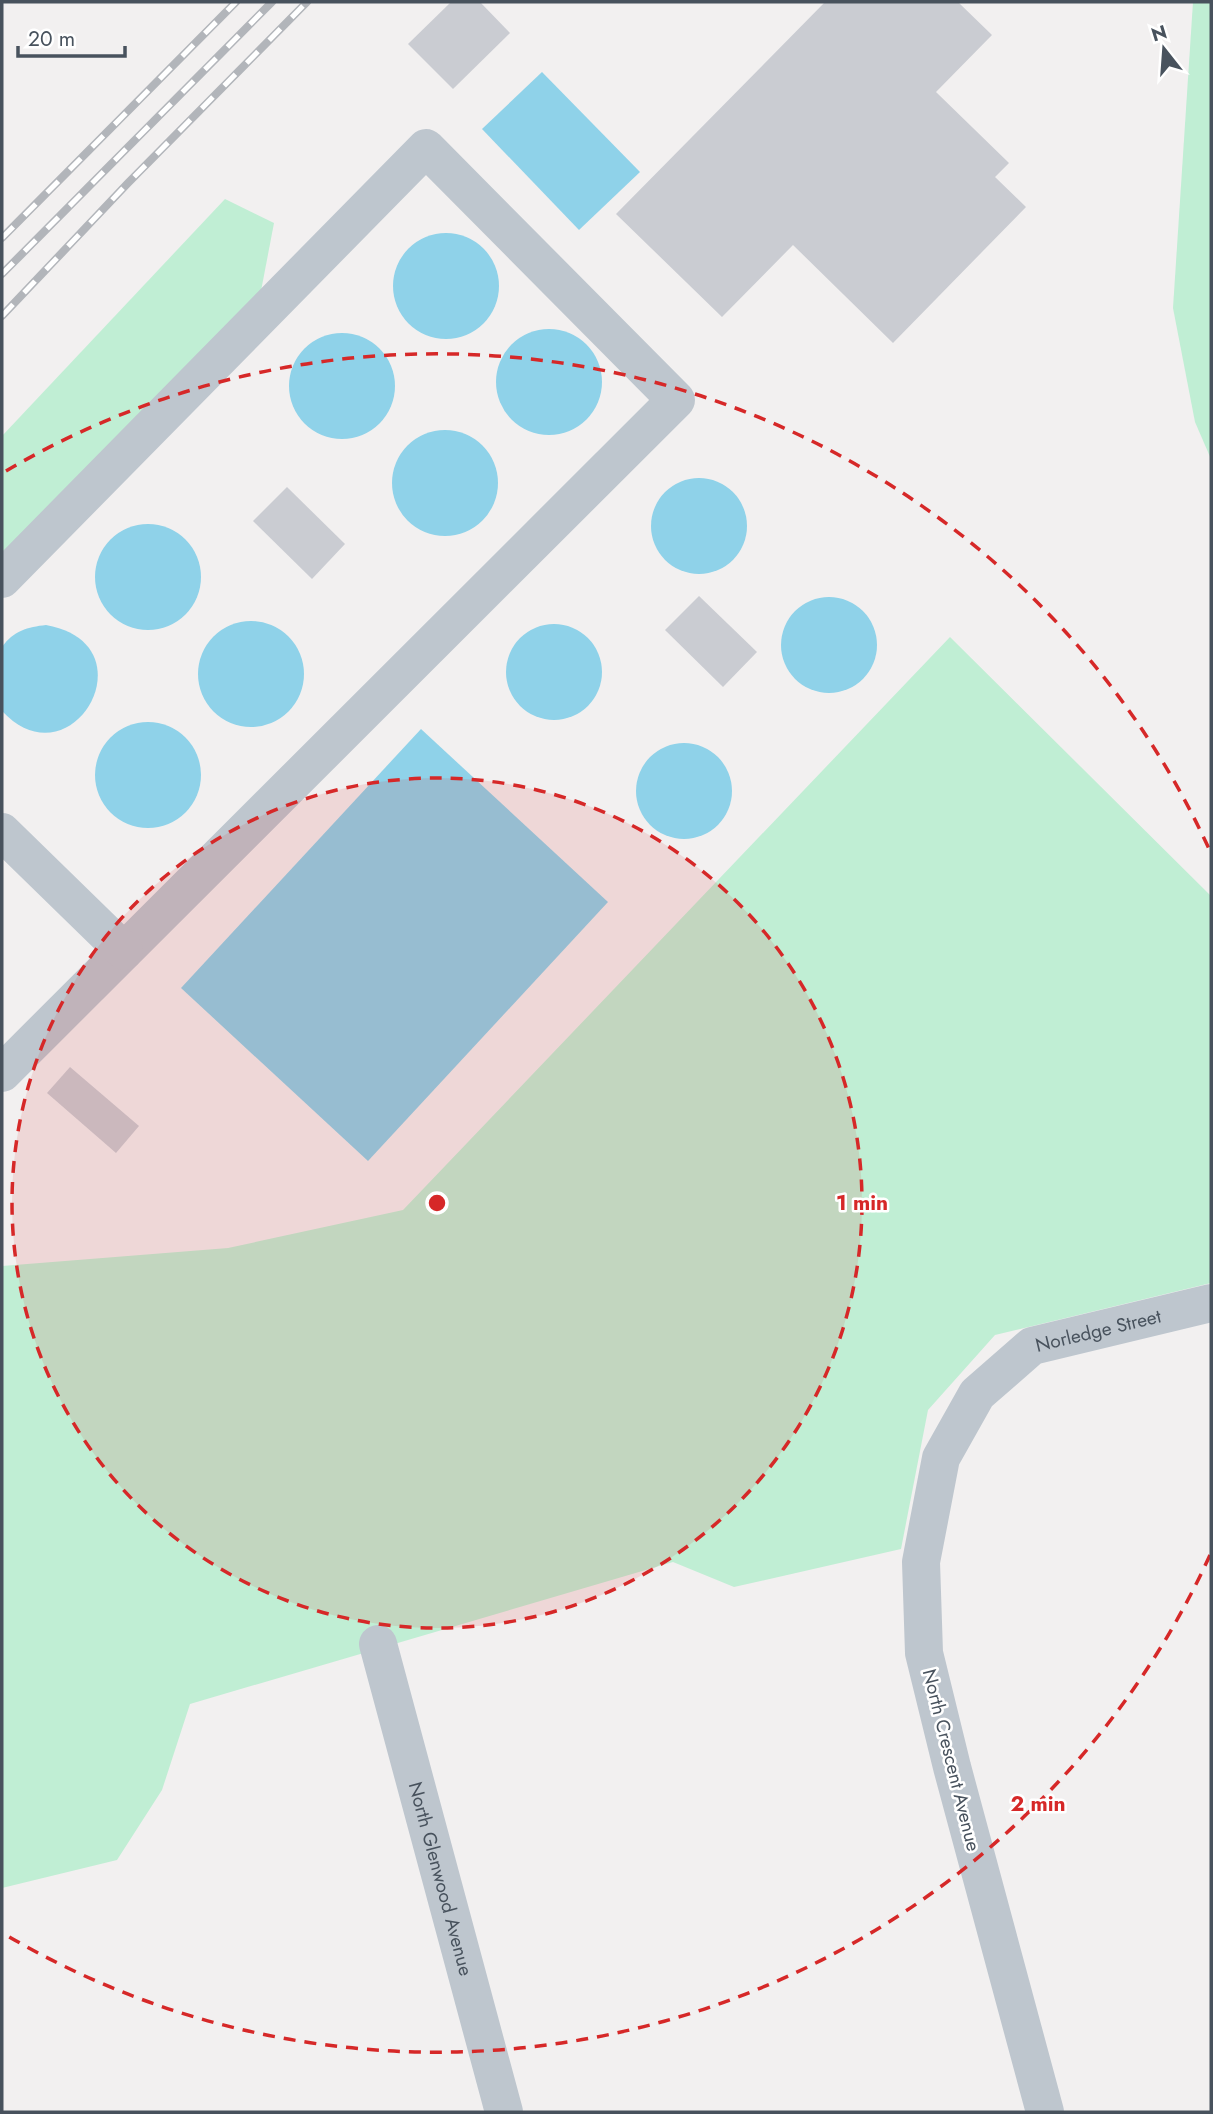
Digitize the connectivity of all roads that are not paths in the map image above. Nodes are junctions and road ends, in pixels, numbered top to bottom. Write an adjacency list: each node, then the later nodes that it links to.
1 (2, 579): 3 (street)
2 (2, 832): 3 (street)
3 (124, 951): 4 (street)
4 (2, 1073)
5 (1211, 1303): 6 (street, Norledge Street)
6 (969, 1409): 9 (street, North Crescent Avenue)
7 (378, 1644): 8 (street, North Glenwood Avenue)
8 (504, 2112)
9 (1045, 2112)

